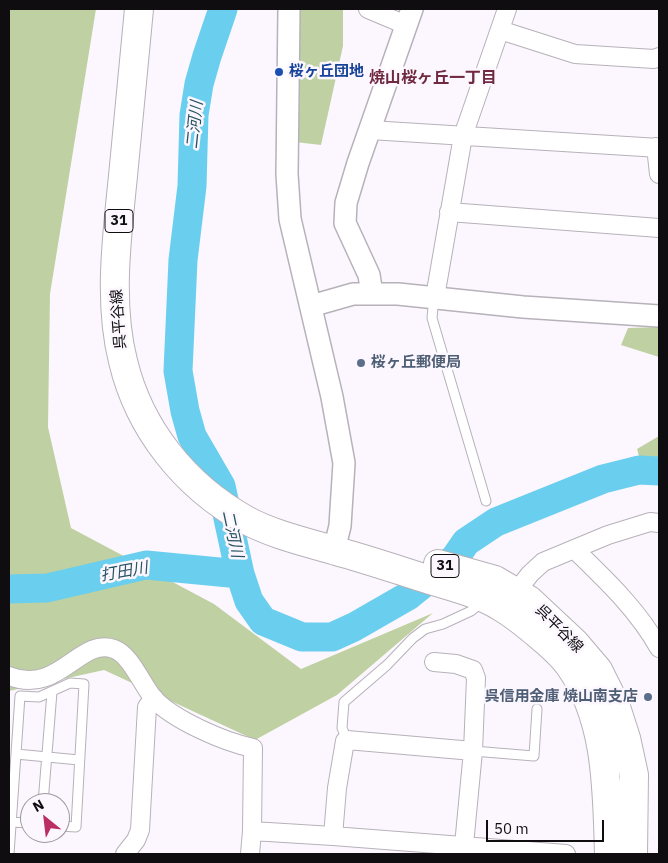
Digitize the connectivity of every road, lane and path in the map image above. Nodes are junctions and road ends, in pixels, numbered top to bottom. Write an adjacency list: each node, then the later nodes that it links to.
1 (139, 9): 21 (main road, 呉平谷線 / 31)
2 (289, 9): 16 (street)
3 (368, 9): 5 (street)
4 (507, 9): 6 (street)
5 (409, 17): 8 (street)
6 (500, 30): 7 (street); 9 (street)
7 (658, 53)
8 (370, 130): 9 (street); 14 (street)
9 (463, 136): 10 (street); 12 (street)
10 (658, 148): 11 (street)
11 (659, 174)
12 (450, 212): 13 (street); 15 (street)
13 (659, 228)
14 (372, 294): 15 (street); 16 (street)
15 (434, 297): 17 (street); 18 (lane)
16 (311, 306): 21 (street)
17 (659, 316)
18 (486, 501)
19 (659, 523): 20 (street)
20 (574, 549): 22 (street); 23 (street)
21 (334, 550): 22 (main road, 呉平谷線 / 31)
22 (492, 591): 30 (lane); 46 (main road, 呉平谷線 / 31); 47 (main road, 呉平谷線 / 31)
23 (659, 648)
24 (434, 662): 31 (street)
25 (9, 676): 27 (street)
26 (52, 692): 29 (lane); 33 (lane); 34 (lane)
27 (154, 698): 39 (street); 43 (street)
28 (537, 709): 31 (lane)
29 (14, 719): 32 (lane)
30 (347, 740): 31 (street); 40 (street)
31 (473, 751): 41 (street)
32 (16, 754): 33 (lane); 36 (lane)
33 (47, 757): 34 (lane); 35 (lane)
34 (79, 760): 38 (lane)
35 (44, 793)
36 (11, 822): 37 (lane); 42 (lane)
37 (20, 822)
38 (70, 827)
39 (252, 831): 40 (street); 44 (street)
40 (333, 836): 41 (street)
41 (464, 845): 45 (street)
42 (9, 854)
43 (125, 854)
44 (250, 854)
45 (566, 854)
46 (609, 854)
47 (633, 854)

